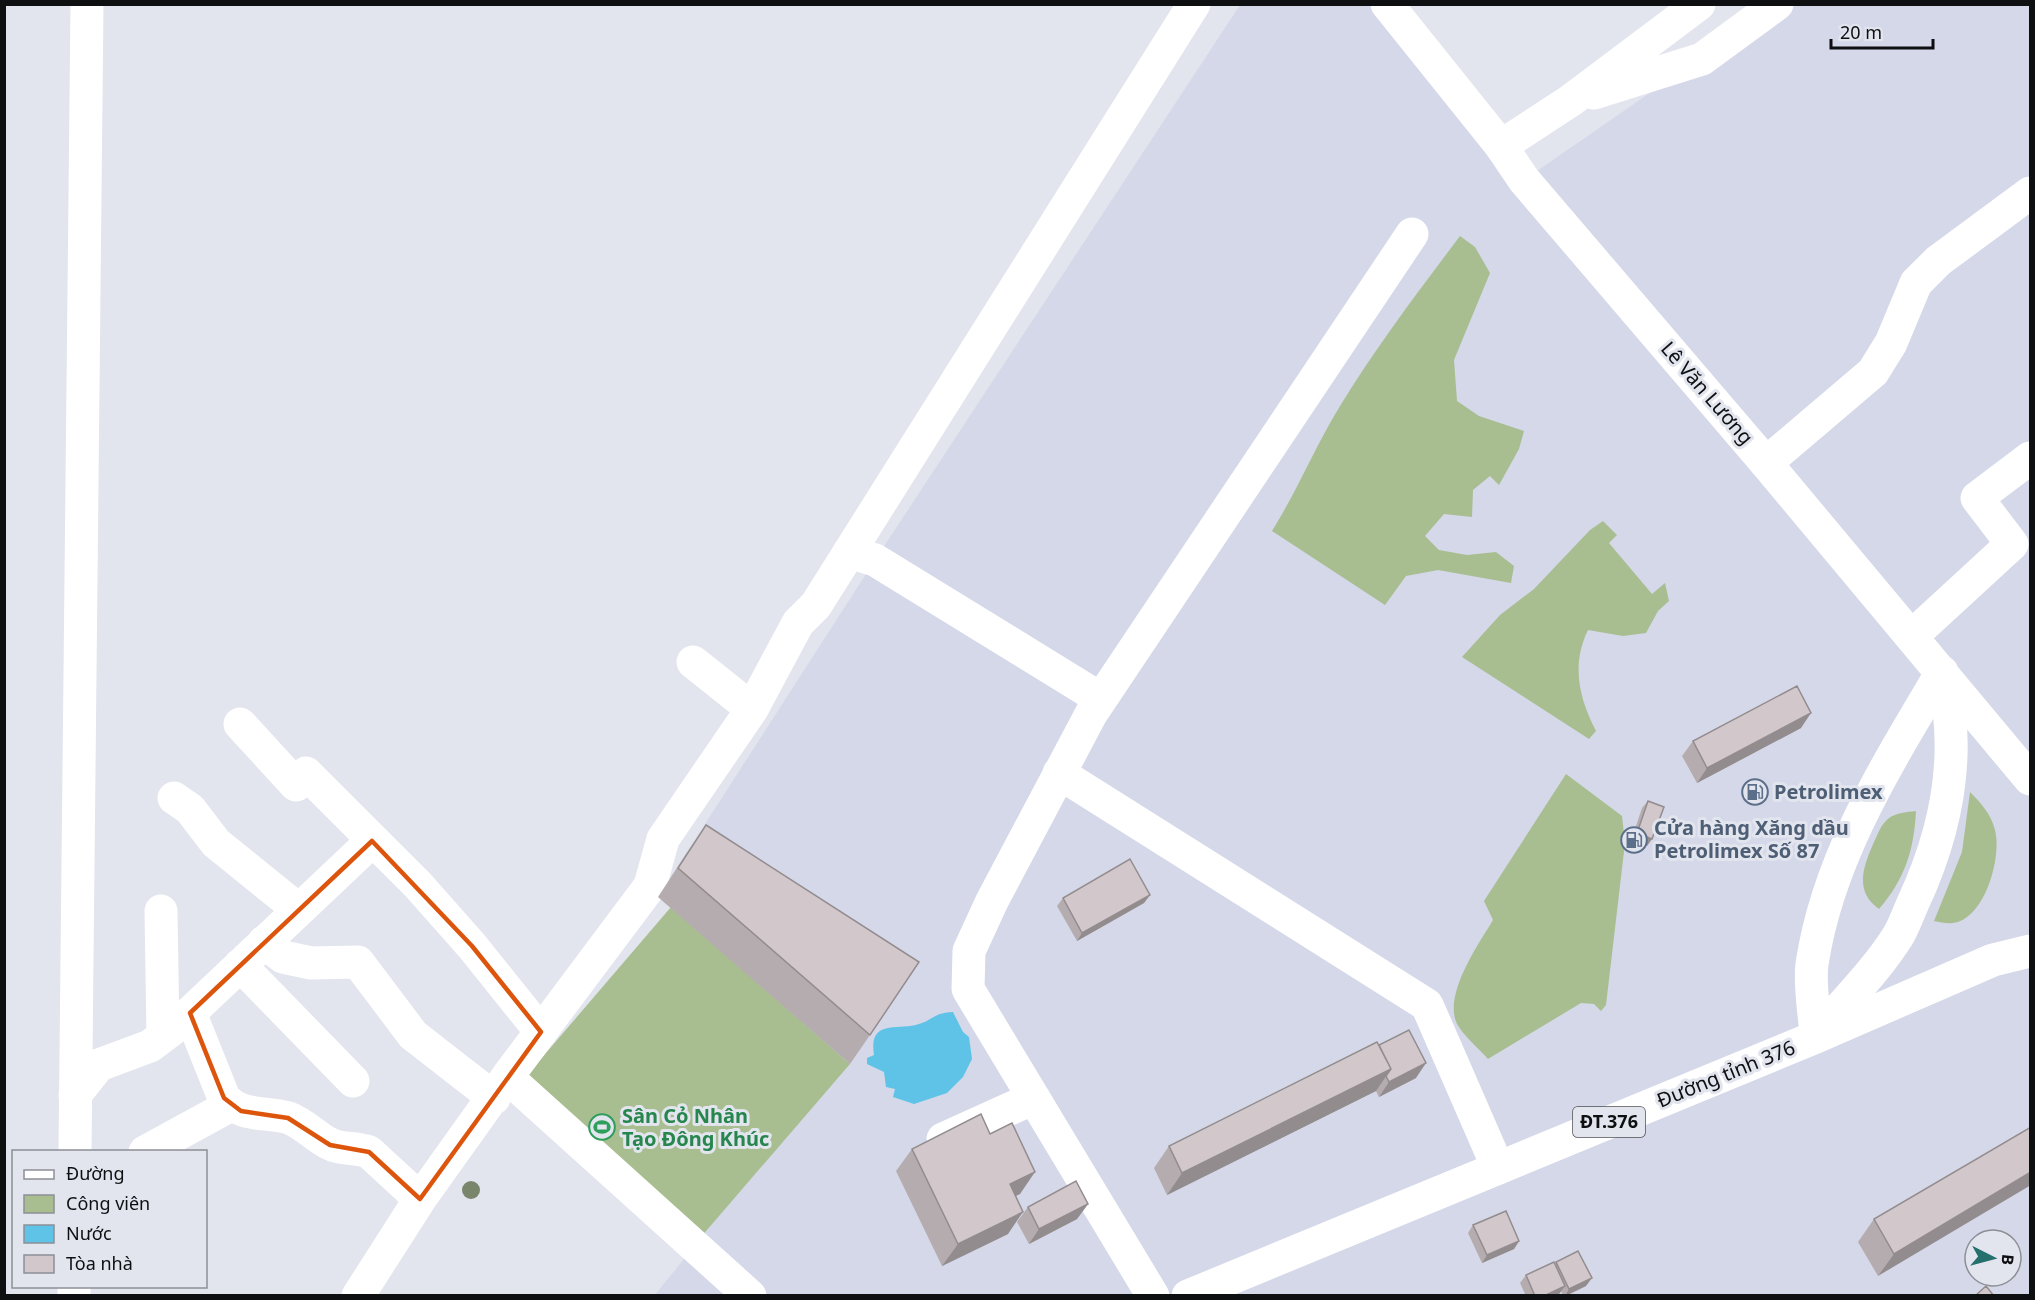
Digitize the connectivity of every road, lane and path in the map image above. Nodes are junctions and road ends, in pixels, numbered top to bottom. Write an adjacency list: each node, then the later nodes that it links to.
1 (87, 4): 34 (street)
2 (1194, 4): 12 (street)
3 (1388, 4): 7 (street, Lê Văn Lương)
4 (1699, 4): 6 (street)
5 (1777, 4): 6 (street)
6 (1570, 101): 7 (street)
7 (1501, 146): 11 (street, Lê Văn Lương)
8 (2031, 194): 11 (street)
9 (1412, 234): 16 (street)
10 (2031, 458): 13 (street)
11 (1766, 463): 13 (street, Lê Văn Lương)
12 (849, 552): 16 (street); 17 (street)
13 (1912, 636): 15 (street, Lê Văn Lương)
14 (693, 662): 17 (street)
15 (1942, 672): 20 (street, Lê Văn Lương); 31 (street); 31 (street)
16 (1101, 699): 19 (street)
17 (752, 709): 29 (street)
18 (240, 724): 22 (street)
19 (1059, 773): 35 (street); 40 (street)
20 (2030, 777)
21 (174, 798): 23 (street)
22 (372, 841): 23 (street); 29 (street)
23 (299, 910): 25 (street)
24 (161, 911): 30 (street)
25 (264, 942): 27 (street); 33 (street)
26 (2031, 951): 31 (street, Đường tỉnh 376 / ĐT.376)
27 (240, 965): 28 (street); 32 (street)
28 (190, 1013): 30 (street); 36 (street)
29 (541, 1032): 33 (street)
30 (163, 1036): 34 (street)
31 (1816, 1037): 40 (street, Đường tỉnh 376 / ĐT.376)
32 (352, 1081)
33 (501, 1087): 41 (street); 43 (street)
34 (75, 1095): 37 (street)
35 (1034, 1098): 39 (street); 44 (street)
36 (231, 1105): 38 (street); 41 (street)
37 (75, 1150)
38 (149, 1150)
39 (916, 1152)
40 (1498, 1168): 45 (street, Đường tỉnh 376 / ĐT.376)
41 (420, 1199): 42 (street)
42 (358, 1296)
43 (750, 1296)
44 (1153, 1296)
45 (1188, 1296)

